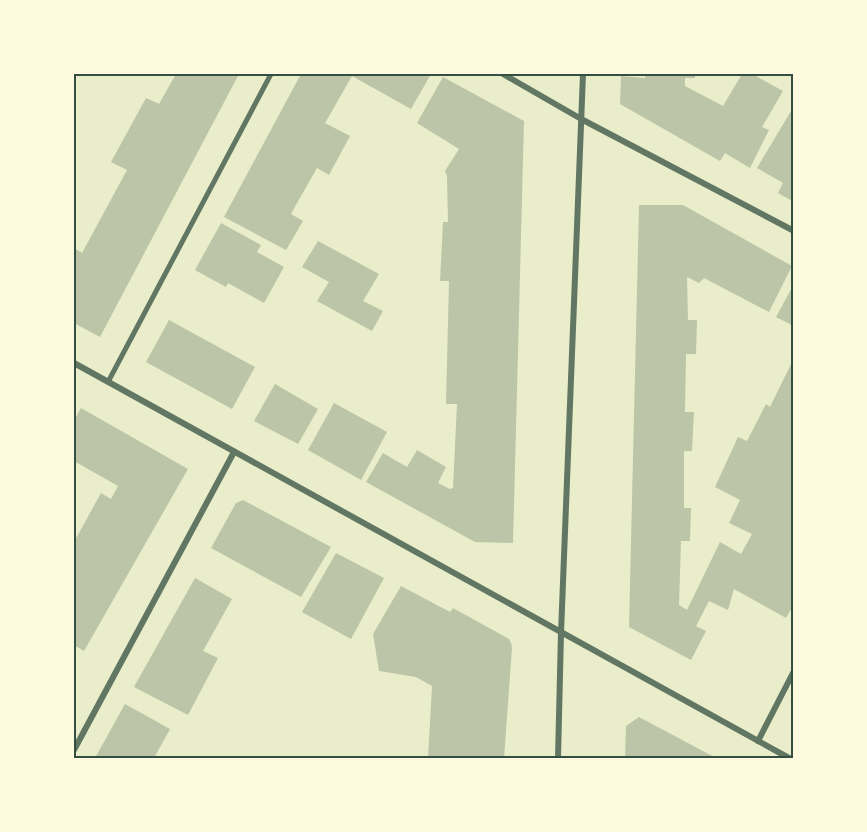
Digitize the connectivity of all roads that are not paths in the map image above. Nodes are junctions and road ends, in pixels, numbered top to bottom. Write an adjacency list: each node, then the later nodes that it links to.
1 (271, 74): 7 (street)
2 (503, 74): 4 (street)
3 (584, 74): 4 (street)
4 (583, 120): 5 (street); 9 (street)
5 (794, 231)
6 (74, 363): 7 (street)
7 (108, 382): 8 (street)
8 (234, 452): 9 (street); 12 (street)
9 (561, 633): 11 (street); 13 (street)
10 (794, 671): 11 (street)
11 (758, 741): 14 (street)
12 (74, 750)
13 (558, 759)
14 (789, 759)

